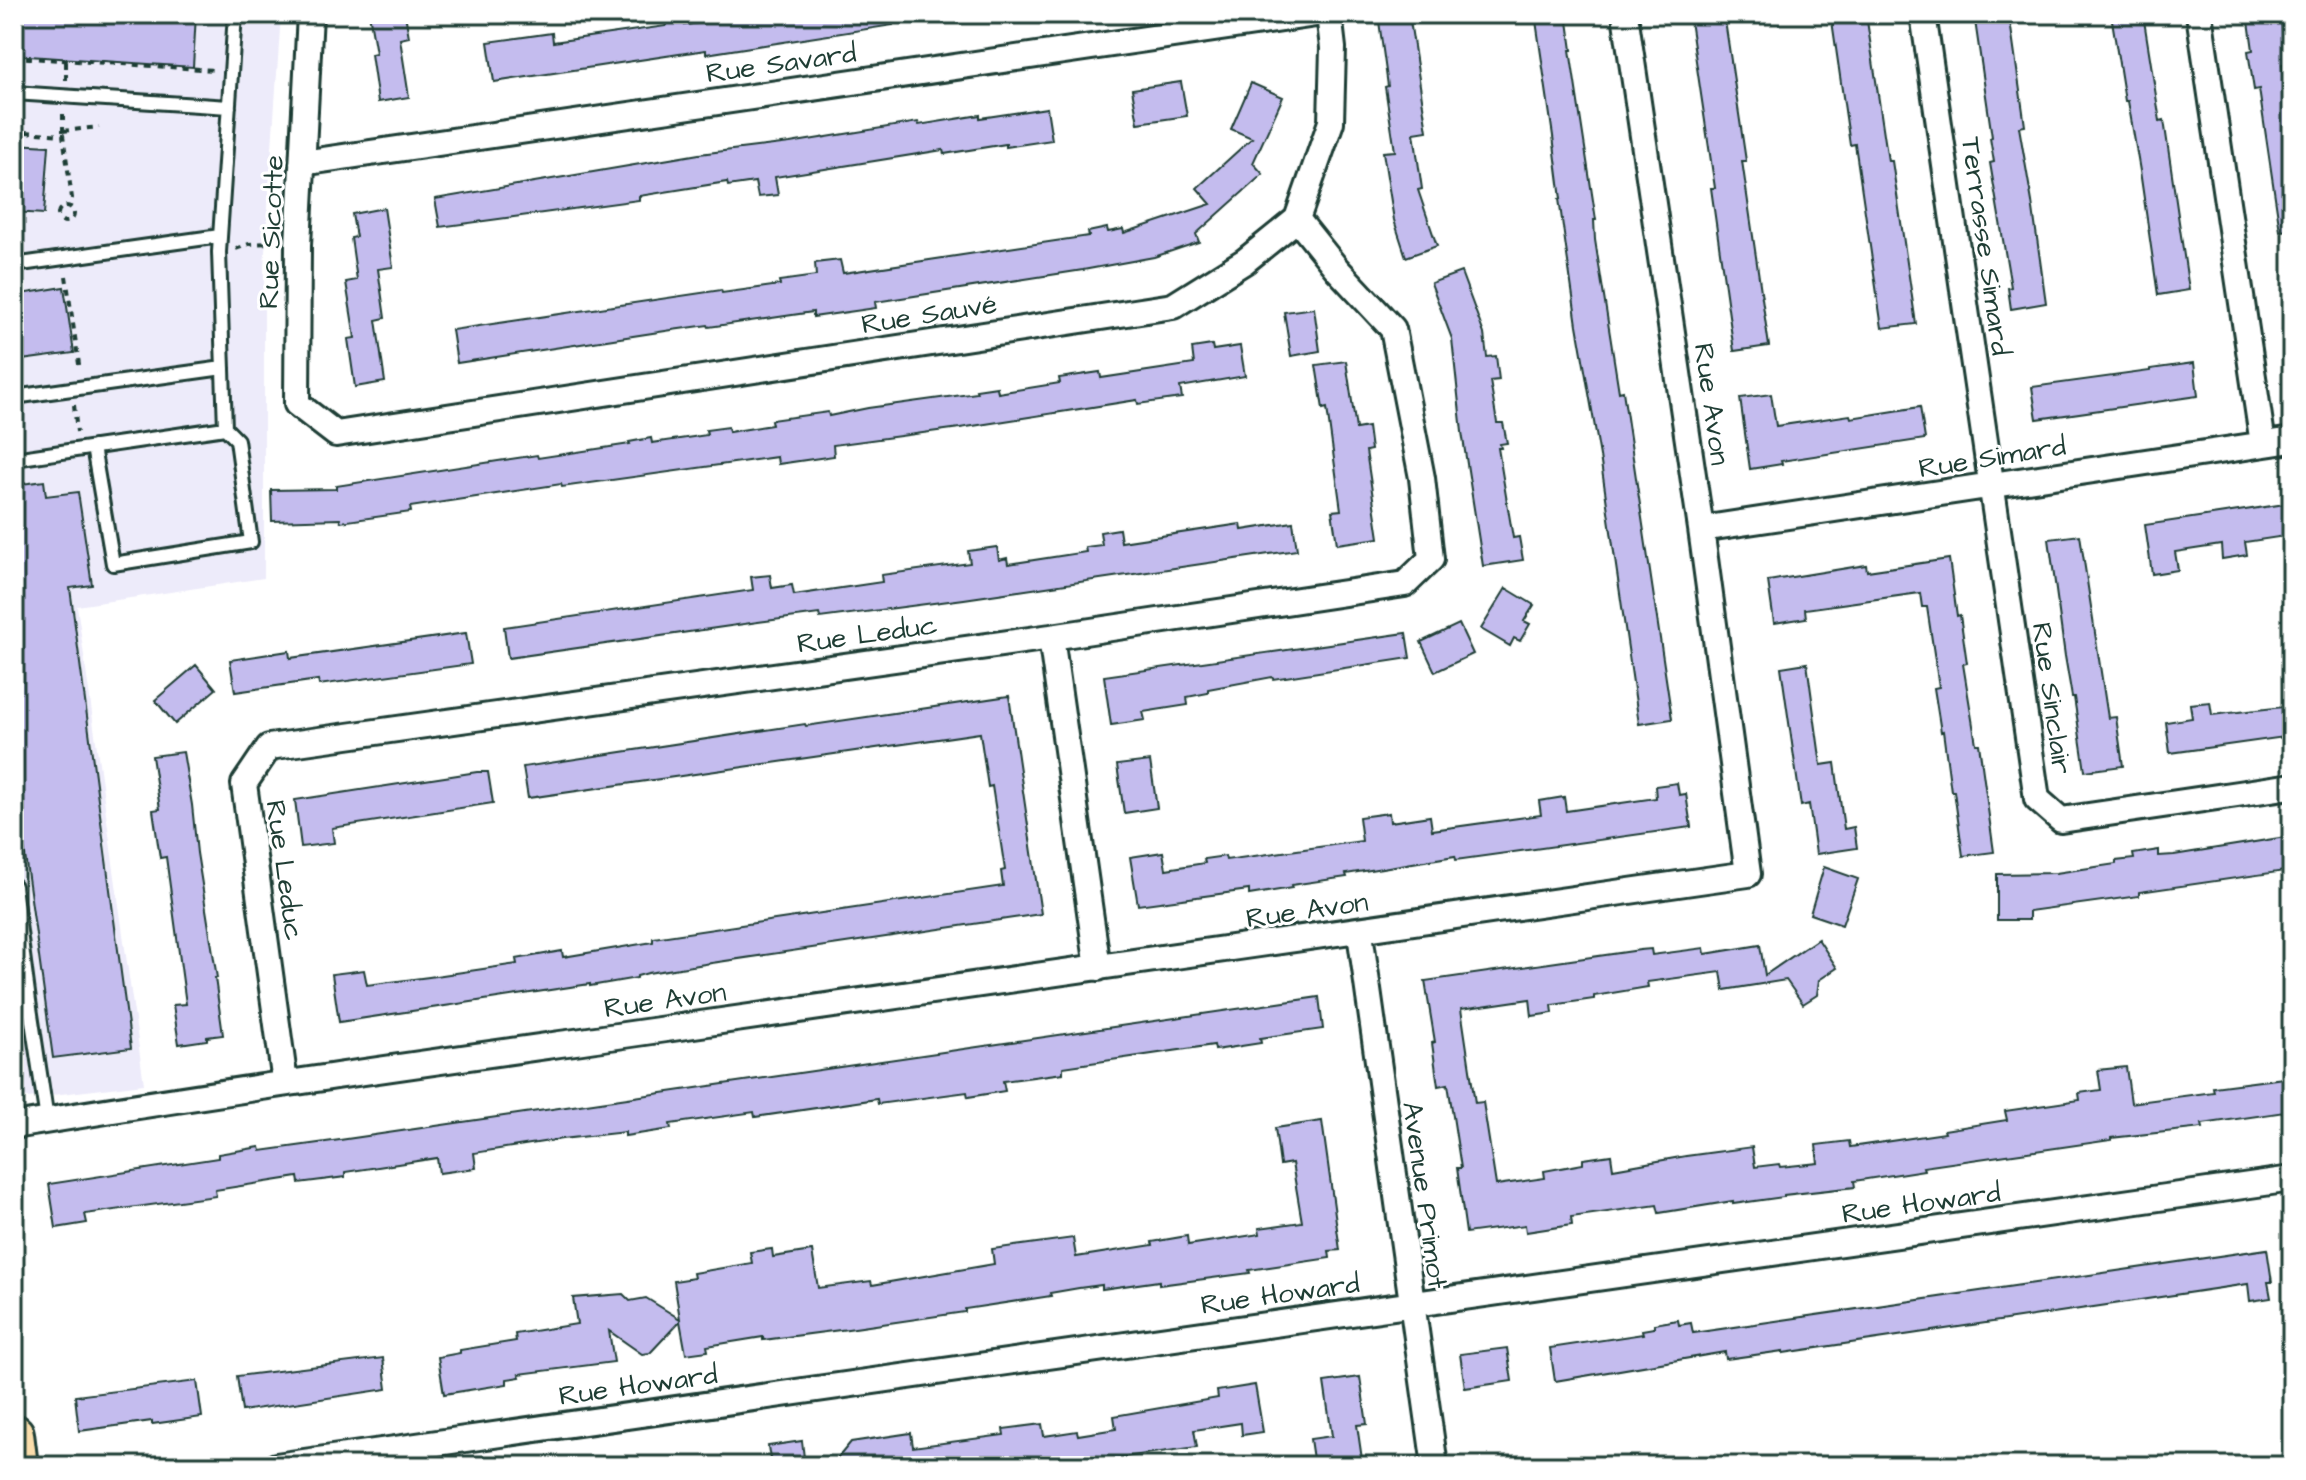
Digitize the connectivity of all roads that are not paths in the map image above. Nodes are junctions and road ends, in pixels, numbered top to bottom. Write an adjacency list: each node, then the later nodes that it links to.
1 (235, 14): 9 (lane)
2 (310, 14): 10 (street, Rue Sicotte)
3 (1316, 14): 10 (street, Rue Savard)
4 (1329, 14): 11 (street)
5 (1625, 14): 23 (street, Rue Avon)
6 (1923, 14): 22 (street, Terrasse Simard)
7 (2199, 14): 19 (street)
8 (14, 93): 9 (lane)
9 (229, 107): 12 (lane)
10 (302, 163): 17 (street, Rue Sicotte)
11 (1297, 219): 17 (street, Rue Sauvé); 24 (street, Rue Leduc)
12 (220, 236): 13 (lane); 14 (lane)
13 (14, 265)
14 (223, 368): 15 (lane); 16 (lane)
15 (14, 397)
16 (225, 428): 20 (lane); 20 (lane)
17 (336, 434)
18 (2292, 440): 19 (street, Rue Simard)
19 (2263, 444): 22 (street, Rue Simard)
20 (93, 447): 21 (lane)
21 (14, 459)
22 (1992, 487): 23 (street, Rue Simard); 25 (street, Rue Sinclair)
23 (1701, 529): 27 (street, Rue Avon)
24 (1051, 637): 28 (street); 30 (street, Rue Leduc)
25 (2292, 786)
26 (14, 886): 29 (lane)
27 (1360, 933): 28 (street, Rue Avon); 34 (street, Avenue Primot)
28 (1098, 968): 30 (street, Rue Avon)
29 (20, 978): 31 (lane)
30 (285, 1083): 31 (street, Rue Avon)
31 (47, 1120): 32 (street, Rue Avon)
32 (14, 1126)
33 (2292, 1179): 34 (street, Rue Howard)
34 (1411, 1306): 37 (street, Rue Howard); 38 (street, Avenue Primot)
35 (14, 1434): 36 (main road)
36 (18, 1466)
37 (276, 1466)
38 (1435, 1466)

